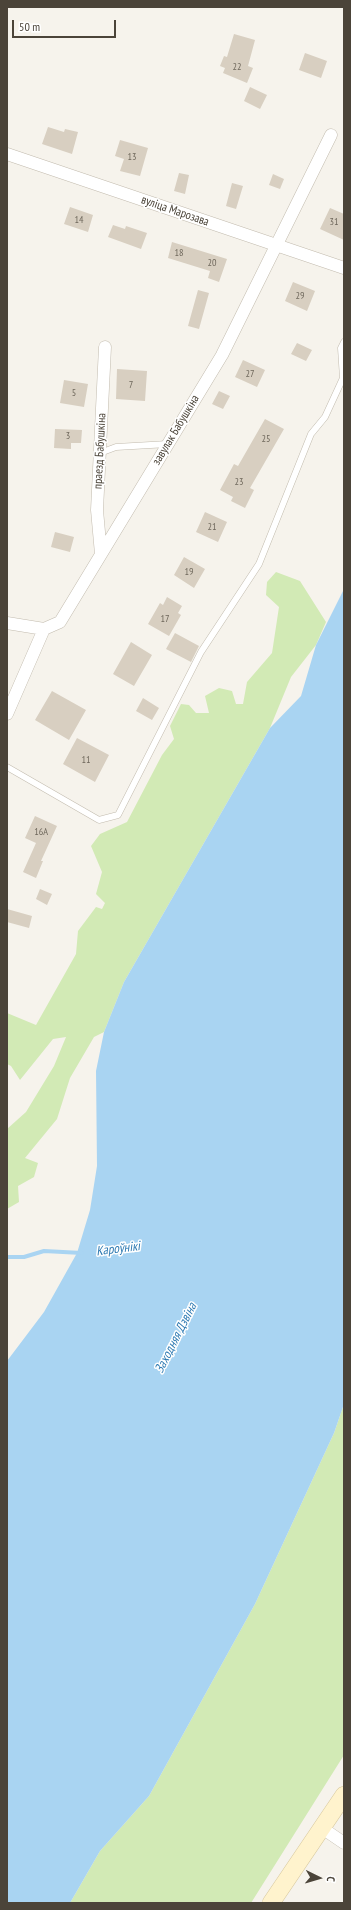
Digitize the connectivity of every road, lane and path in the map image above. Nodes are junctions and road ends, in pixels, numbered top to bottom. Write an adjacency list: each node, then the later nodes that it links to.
1 (331, 135): 3 (street, завулак Бабушкіна)
2 (7, 154): 3 (street, вуліца Марозава)
3 (276, 245): 4 (street, вуліца Марозава); 7 (street, завулак Бабушкіна)
4 (344, 268)
5 (344, 342): 13 (lane)
6 (104, 348): 8 (street, праезд Бабушкіна)
7 (168, 444): 8 (lane); 9 (street, завулак Бабушкіна)
8 (100, 453): 9 (street, праезд Бабушкіна)
9 (101, 554): 11 (street, завулак Бабушкіна)
10 (7, 623): 11 (street)
11 (44, 629): 12 (street)
12 (7, 714)
13 (7, 767)
14 (344, 1795): 15 (main road)
15 (322, 1828): 16 (street); 17 (main road)
16 (344, 1842)
17 (271, 1903)

